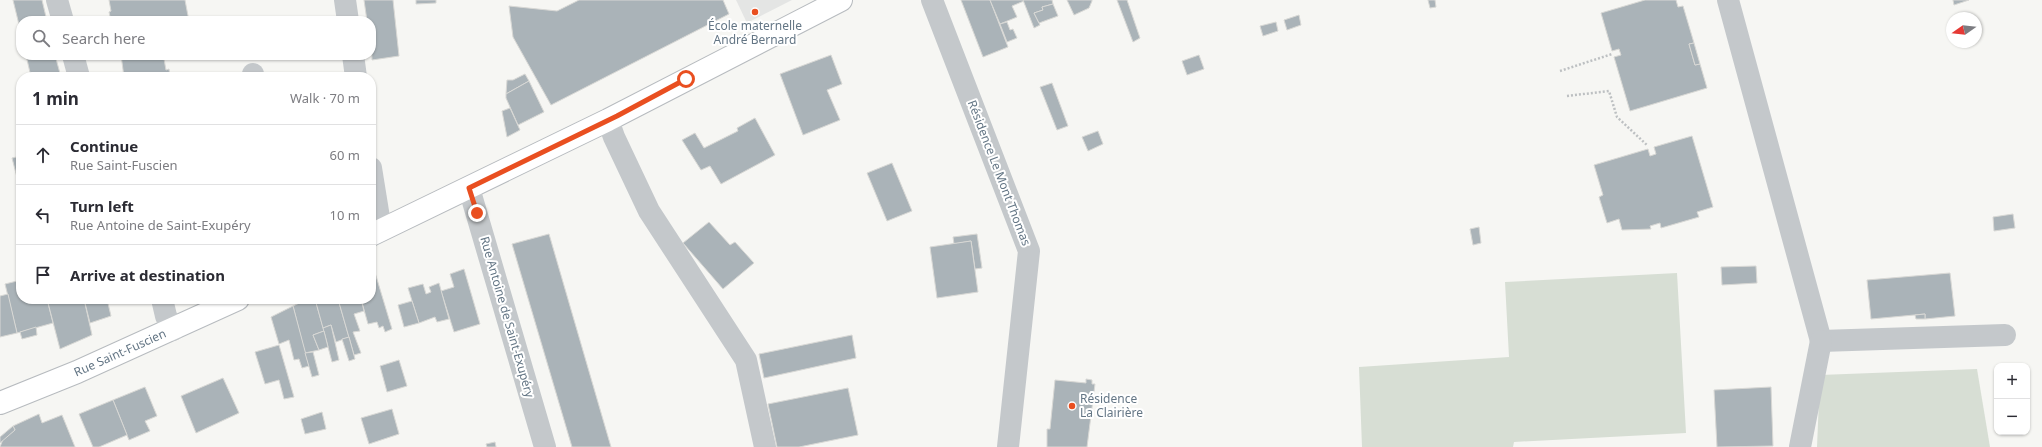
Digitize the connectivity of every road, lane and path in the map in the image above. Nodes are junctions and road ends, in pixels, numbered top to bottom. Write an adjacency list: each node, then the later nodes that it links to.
1 (57, 0): 6 (street)
2 (345, 0): 7 (street)
3 (841, 0): 15 (main road)
4 (932, 0): 27 (street, Résidence Le Mont Thomas)
5 (1728, 0): 23 (street)
6 (62, 16)
7 (347, 16)
8 (1612, 54): 11 (path)
9 (74, 60): 12 (street)
10 (354, 60): 13 (street)
11 (1560, 71)
12 (78, 72)
13 (355, 72)
14 (1567, 96): 16 (path)
15 (608, 120): 17 (main road); 26 (street)
16 (1648, 146)
17 (469, 188): 18 (main road); 25 (street, Rue Antoine de Saint-Exupéry)
18 (376, 233)
19 (163, 304): 21 (street)
20 (228, 304): 21 (main road, Rue Saint-Fuscien)
21 (173, 330): 24 (main road, Rue Saint-Fuscien)
22 (2005, 336): 23 (street)
23 (1821, 341): 28 (street)
24 (0, 403)
25 (545, 447)
26 (765, 447)
27 (1008, 447)
28 (1800, 447)

